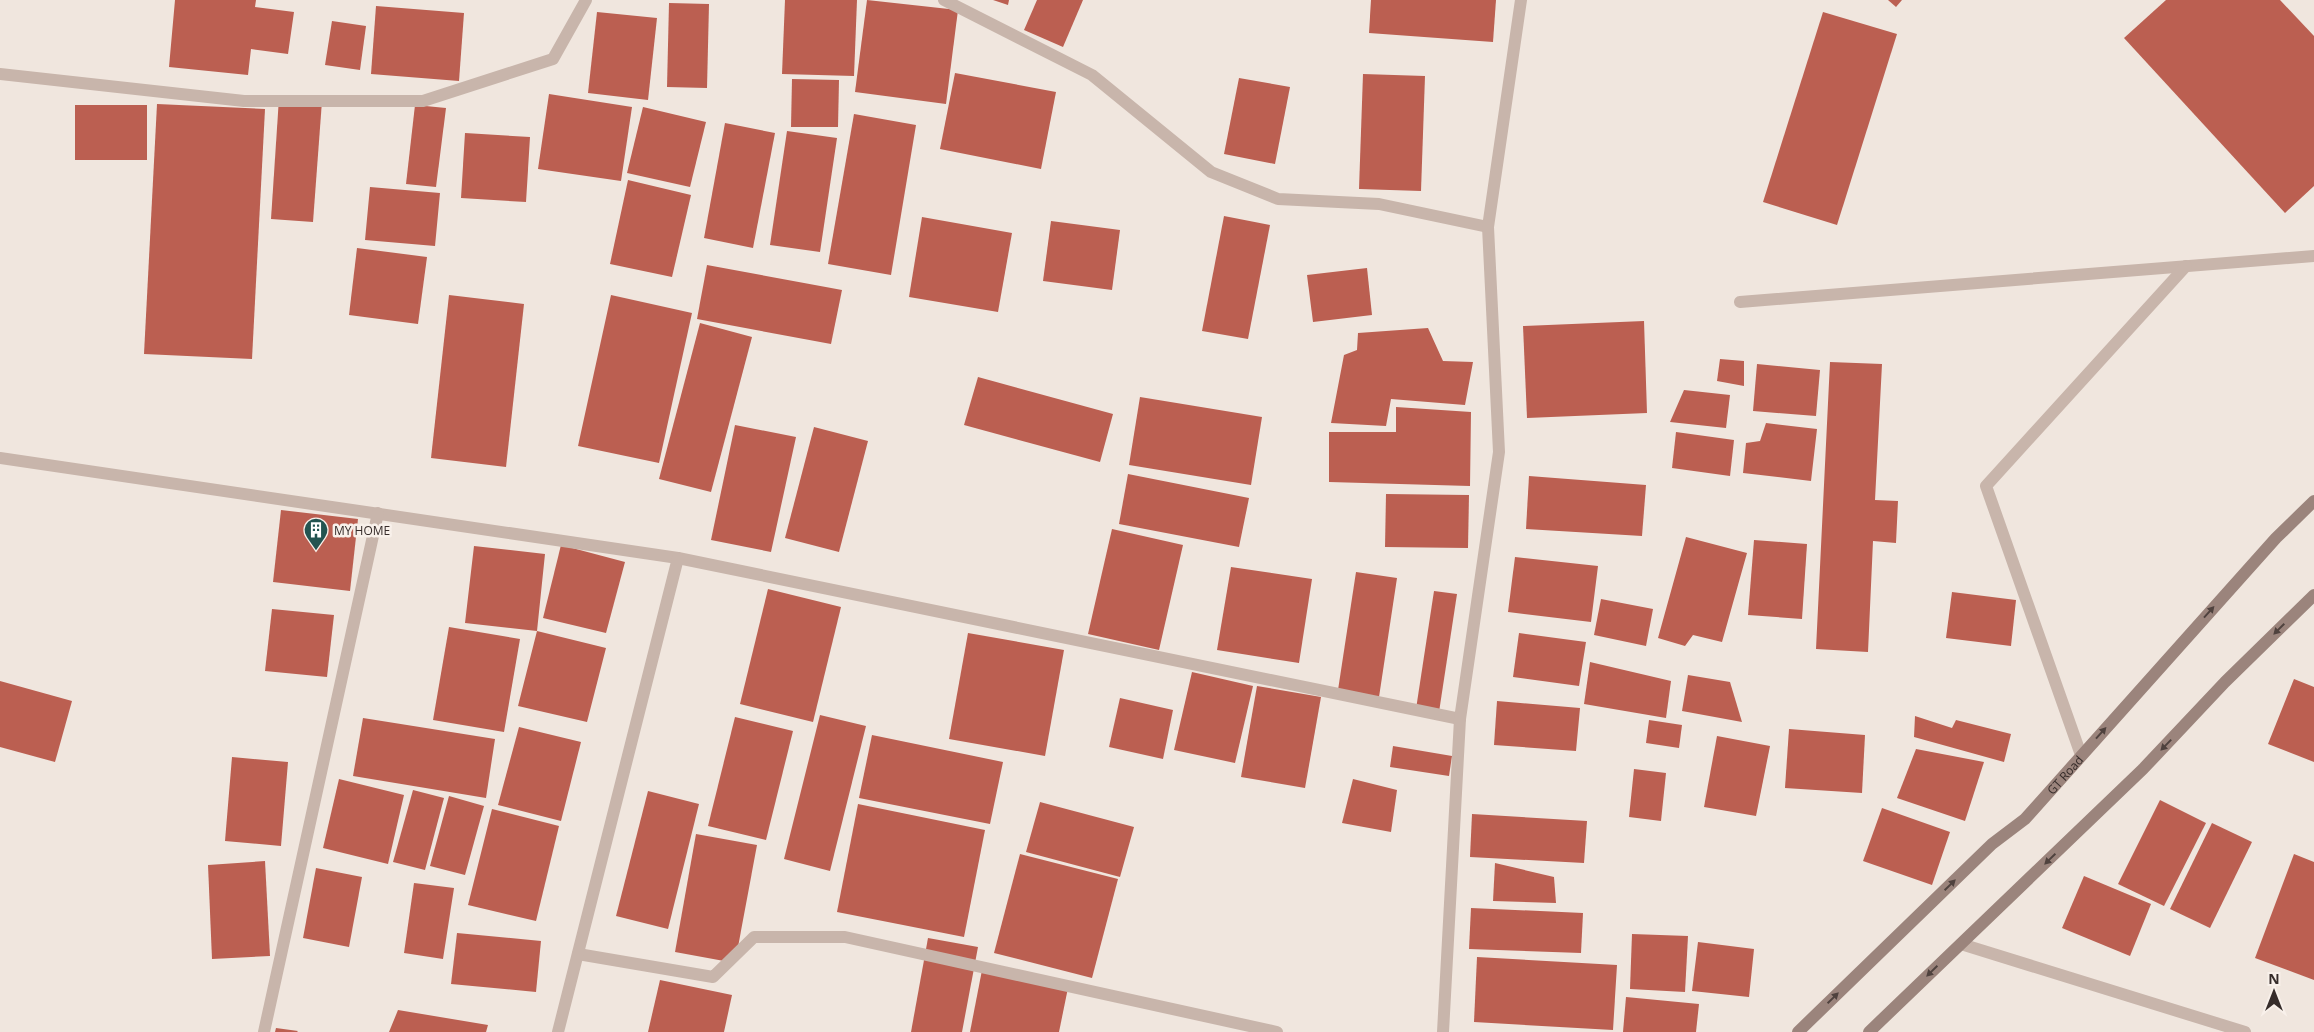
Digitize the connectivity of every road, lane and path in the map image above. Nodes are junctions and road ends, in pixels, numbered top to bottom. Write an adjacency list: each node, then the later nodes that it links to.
1 (586, 0): 4 (street)
2 (944, 0): 5 (street)
3 (1521, 0): 5 (street)
4 (0, 74)
5 (1488, 227): 14 (street)
6 (2314, 256): 7 (street)
7 (2186, 266): 8 (street); 15 (street)
8 (1740, 302)
9 (0, 458): 11 (street)
10 (2314, 500): 15 (main road, GT Road, one-way to 10)
11 (378, 513): 12 (street); 18 (street)
12 (678, 558): 14 (street); 17 (street)
13 (2314, 595): 16 (main road, one-way to 16)
14 (1460, 718): 21 (street)
15 (2081, 755): 22 (main road, GT Road, one-way to 15)
16 (1961, 944): 23 (main road, one-way to 23); 24 (street)
17 (578, 954): 19 (street); 20 (street)
18 (264, 1032)
19 (558, 1032)
20 (1277, 1032)
21 (1443, 1032)
22 (1798, 1032)
23 (1870, 1032)
24 (2245, 1032)

